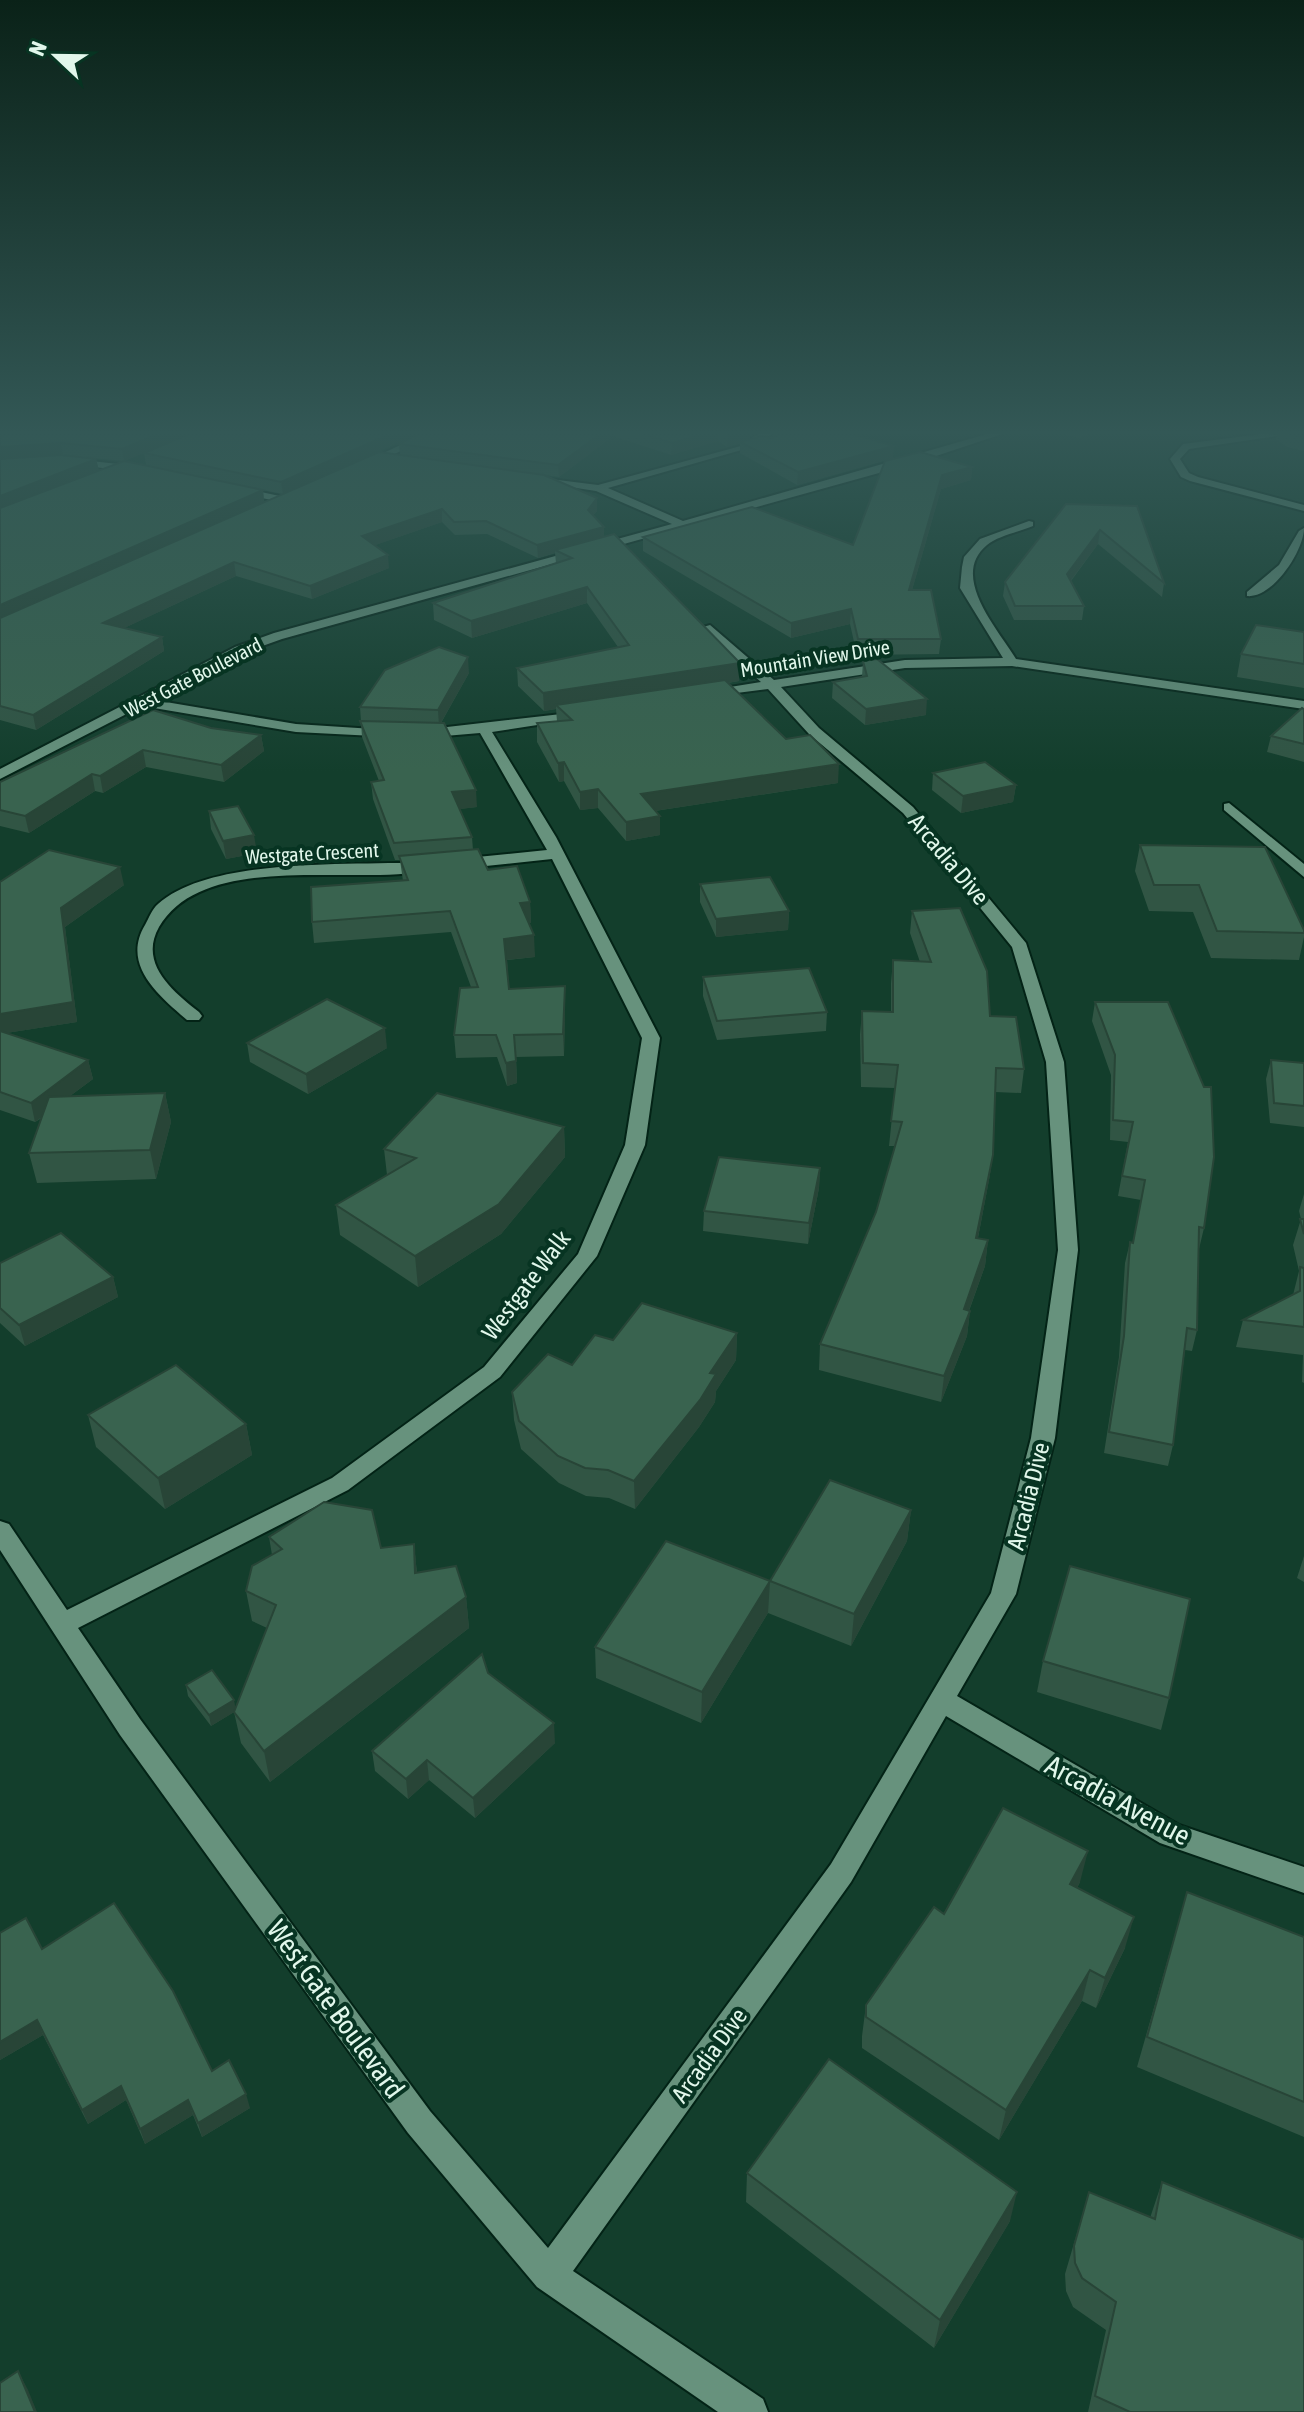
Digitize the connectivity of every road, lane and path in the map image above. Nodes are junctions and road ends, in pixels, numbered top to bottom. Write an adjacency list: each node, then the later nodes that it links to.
1 (596, 547): 9 (street, West Gate Boulevard)
2 (979, 547): 6 (street)
3 (1295, 547): 4 (street)
4 (1251, 594)
5 (706, 628): 7 (street, Arcadia Dive)
6 (1012, 662): 7 (street, Mountain View Drive); 10 (street, Mountain View Drive)
7 (772, 685): 8 (street, Mountain View Drive); 20 (street, Arcadia Dive)
8 (696, 696)
9 (143, 702): 12 (street); 13 (street, West Gate Boulevard)
10 (1304, 705)
11 (605, 710): 12 (street)
12 (484, 729): 15 (street, Westgate Walk)
13 (0, 775)
14 (1229, 807): 16 (street)
15 (556, 854): 17 (street, Westgate Crescent); 19 (street, Westgate Walk)
16 (1304, 872)
17 (193, 1016)
18 (0, 1530): 19 (street, West Gate Boulevard)
19 (61, 1625): 22 (street, West Gate Boulevard)
20 (941, 1700): 21 (street, Arcadia Avenue); 22 (street, Arcadia Dive)
21 (1304, 1880)
22 (549, 2275): 23 (street, West Gate Boulevard)
23 (750, 2412)

